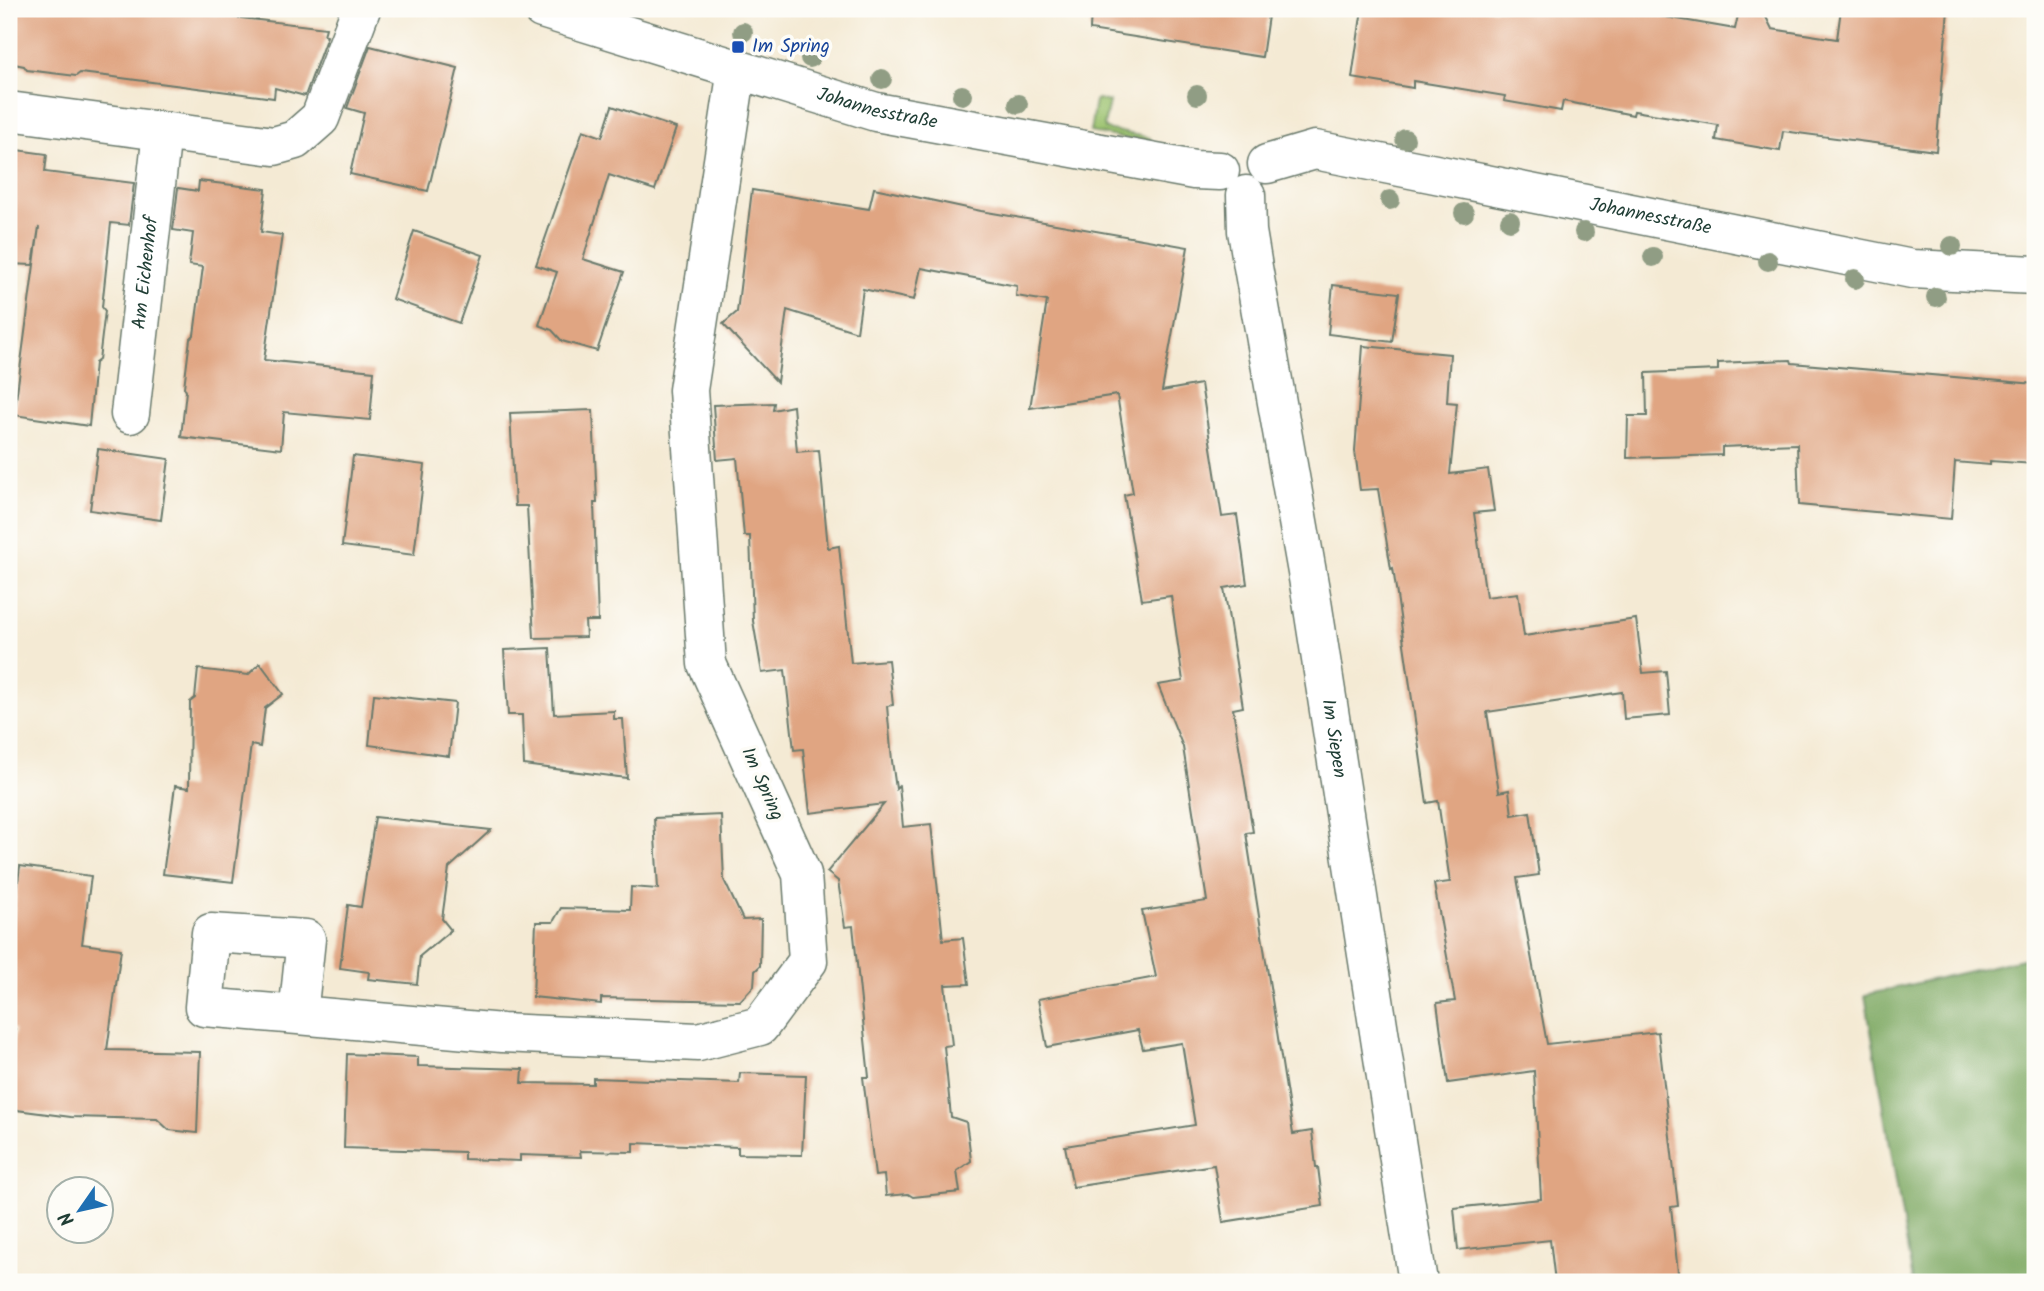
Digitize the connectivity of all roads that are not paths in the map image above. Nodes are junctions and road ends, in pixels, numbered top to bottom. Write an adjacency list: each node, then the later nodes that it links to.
1 (361, 9): 5 (street)
2 (542, 9): 3 (street, Johannesstraße)
3 (737, 69): 6 (street, Johannesstraße); 9 (street, Im Spring)
4 (9, 111): 5 (street)
5 (162, 132): 8 (street, Am Eichenhof)
6 (1233, 183): 7 (street, Johannesstraße); 10 (street, Im Siepen)
7 (2035, 275)
8 (130, 414)
9 (298, 1015)
10 (1418, 1282)

